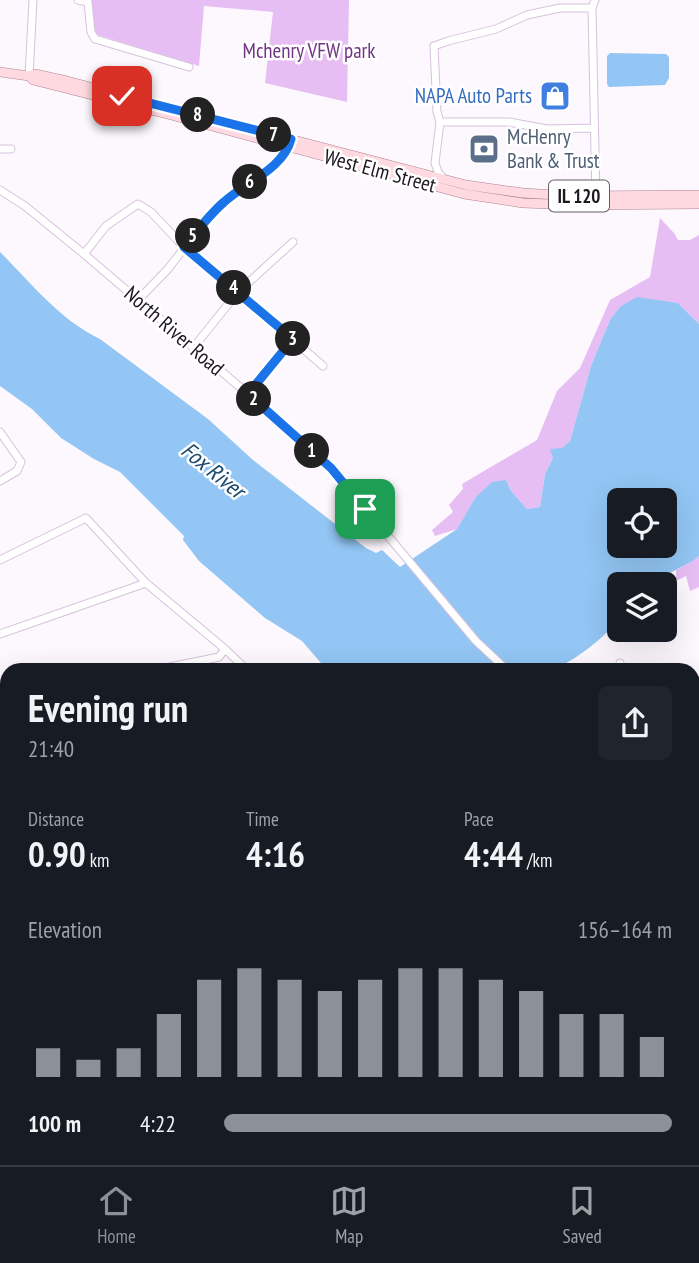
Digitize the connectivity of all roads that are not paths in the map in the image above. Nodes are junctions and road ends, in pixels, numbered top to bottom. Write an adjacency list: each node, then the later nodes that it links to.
1 (33, 0): 6 (street)
2 (78, 0): 4 (street)
3 (594, 4): 7 (street); 8 (street)
4 (189, 67)
5 (0, 72): 6 (main road, West Elm Street / IL 120)
6 (29, 76): 9 (main road, West Elm Street / IL 120)
7 (440, 122): 8 (street); 12 (street)
8 (594, 128): 17 (street)
9 (290, 143): 13 (main road, West Elm Street / IL 120); 17 (main road, West Elm Street / IL 120); 20 (street)
10 (0, 149): 11 (street)
11 (11, 149)
12 (435, 163): 13 (street); 14 (street)
13 (423, 174): 14 (main road, West Elm Street / IL 120)
14 (444, 179): 17 (main road, West Elm Street / IL 120)
15 (0, 190): 21 (street, North River Road)
16 (699, 195): 17 (main road, West Elm Street / IL 120)
17 (596, 200): 18 (main road, West Elm Street / IL 120)
18 (699, 204)
19 (293, 243): 22 (street)
20 (184, 247): 21 (street); 22 (street); 23 (street)
21 (84, 254): 23 (street, North River Road)
22 (239, 292): 24 (street); 25 (street)
23 (138, 300): 25 (street, North River Road)
24 (293, 339): 26 (street); 27 (street)
25 (193, 348): 27 (street, North River Road)
26 (323, 366)
27 (248, 394): 36 (street, North River Road)
28 (0, 432): 29 (street)
29 (0, 481)
30 (0, 560): 31 (street)
31 (146, 583): 32 (street); 33 (street)
32 (0, 634)
33 (225, 649): 34 (street); 35 (street)
34 (189, 663)
35 (240, 663)
36 (500, 663)

